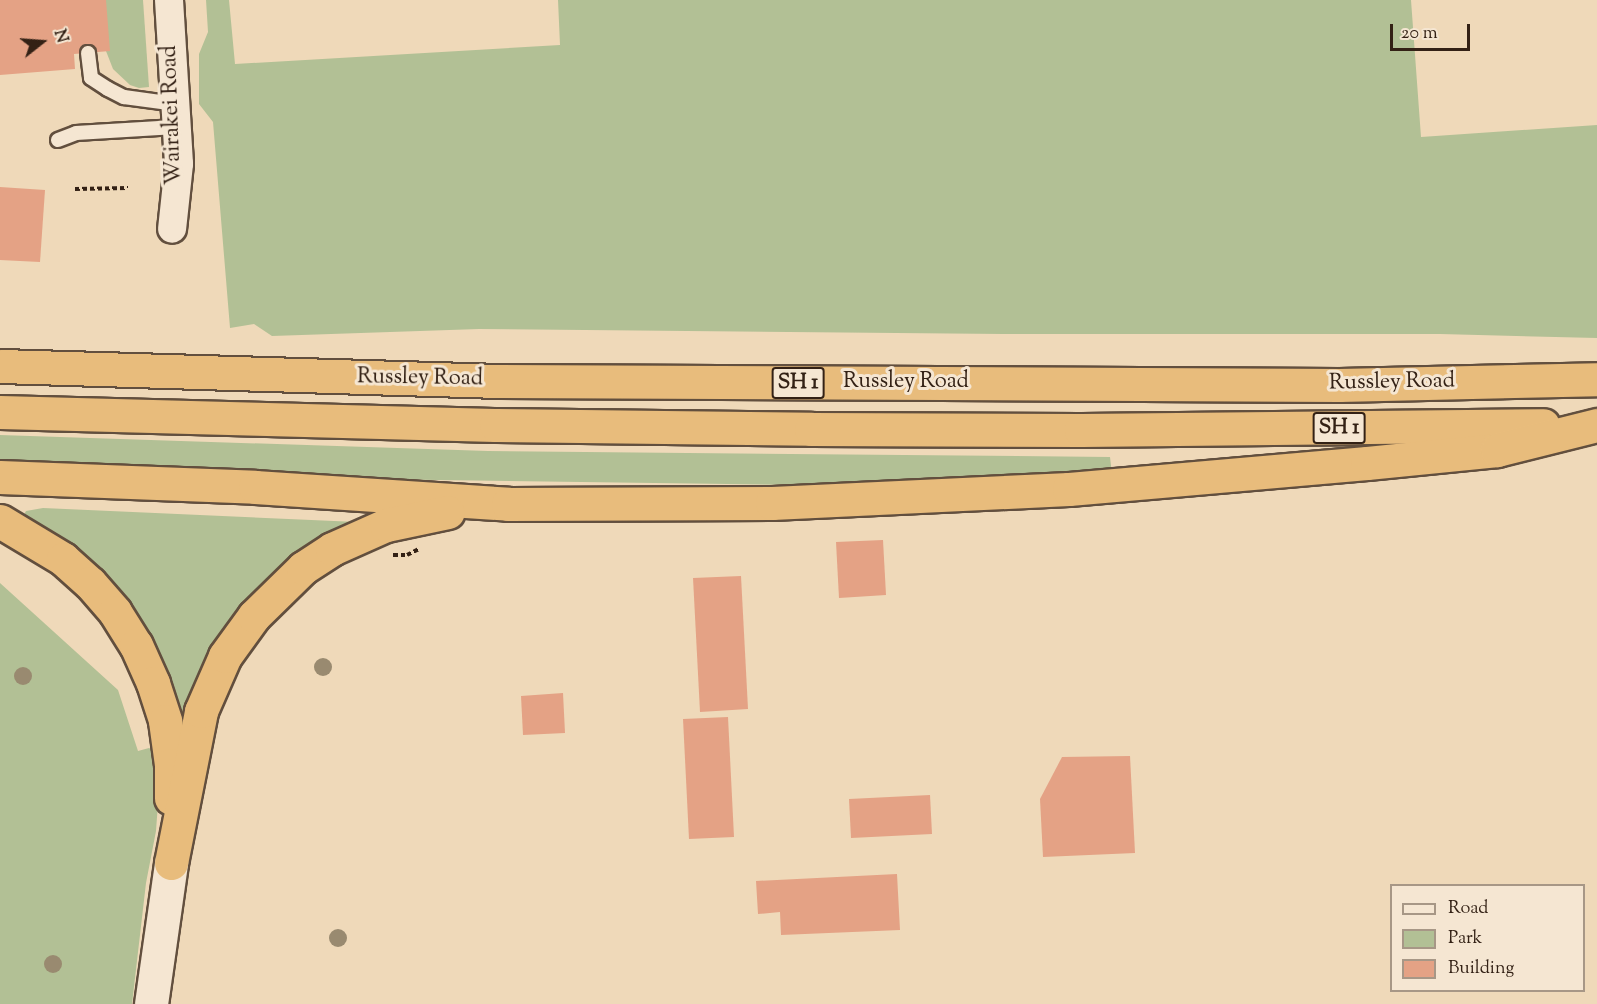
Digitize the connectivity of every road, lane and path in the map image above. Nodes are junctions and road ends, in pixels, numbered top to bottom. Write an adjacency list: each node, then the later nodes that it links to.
1 (169, 0): 3 (street, Wairakei Road)
2 (88, 53): 3 (lane)
3 (176, 116): 4 (lane); 7 (street, Wairakei Road)
4 (58, 140)
5 (128, 188): 6 (path)
6 (75, 189)
7 (172, 229)
8 (0, 366): 9 (highway, Russley Road / SH 1)
9 (1597, 379)
10 (0, 412): 11 (highway, Russley Road / SH 1)
11 (1597, 425): 13 (highway)
12 (0, 477): 13 (highway)
13 (508, 504): 15 (highway)
14 (0, 520): 15 (highway)
15 (171, 863): 16 (street)
16 (152, 1004)

